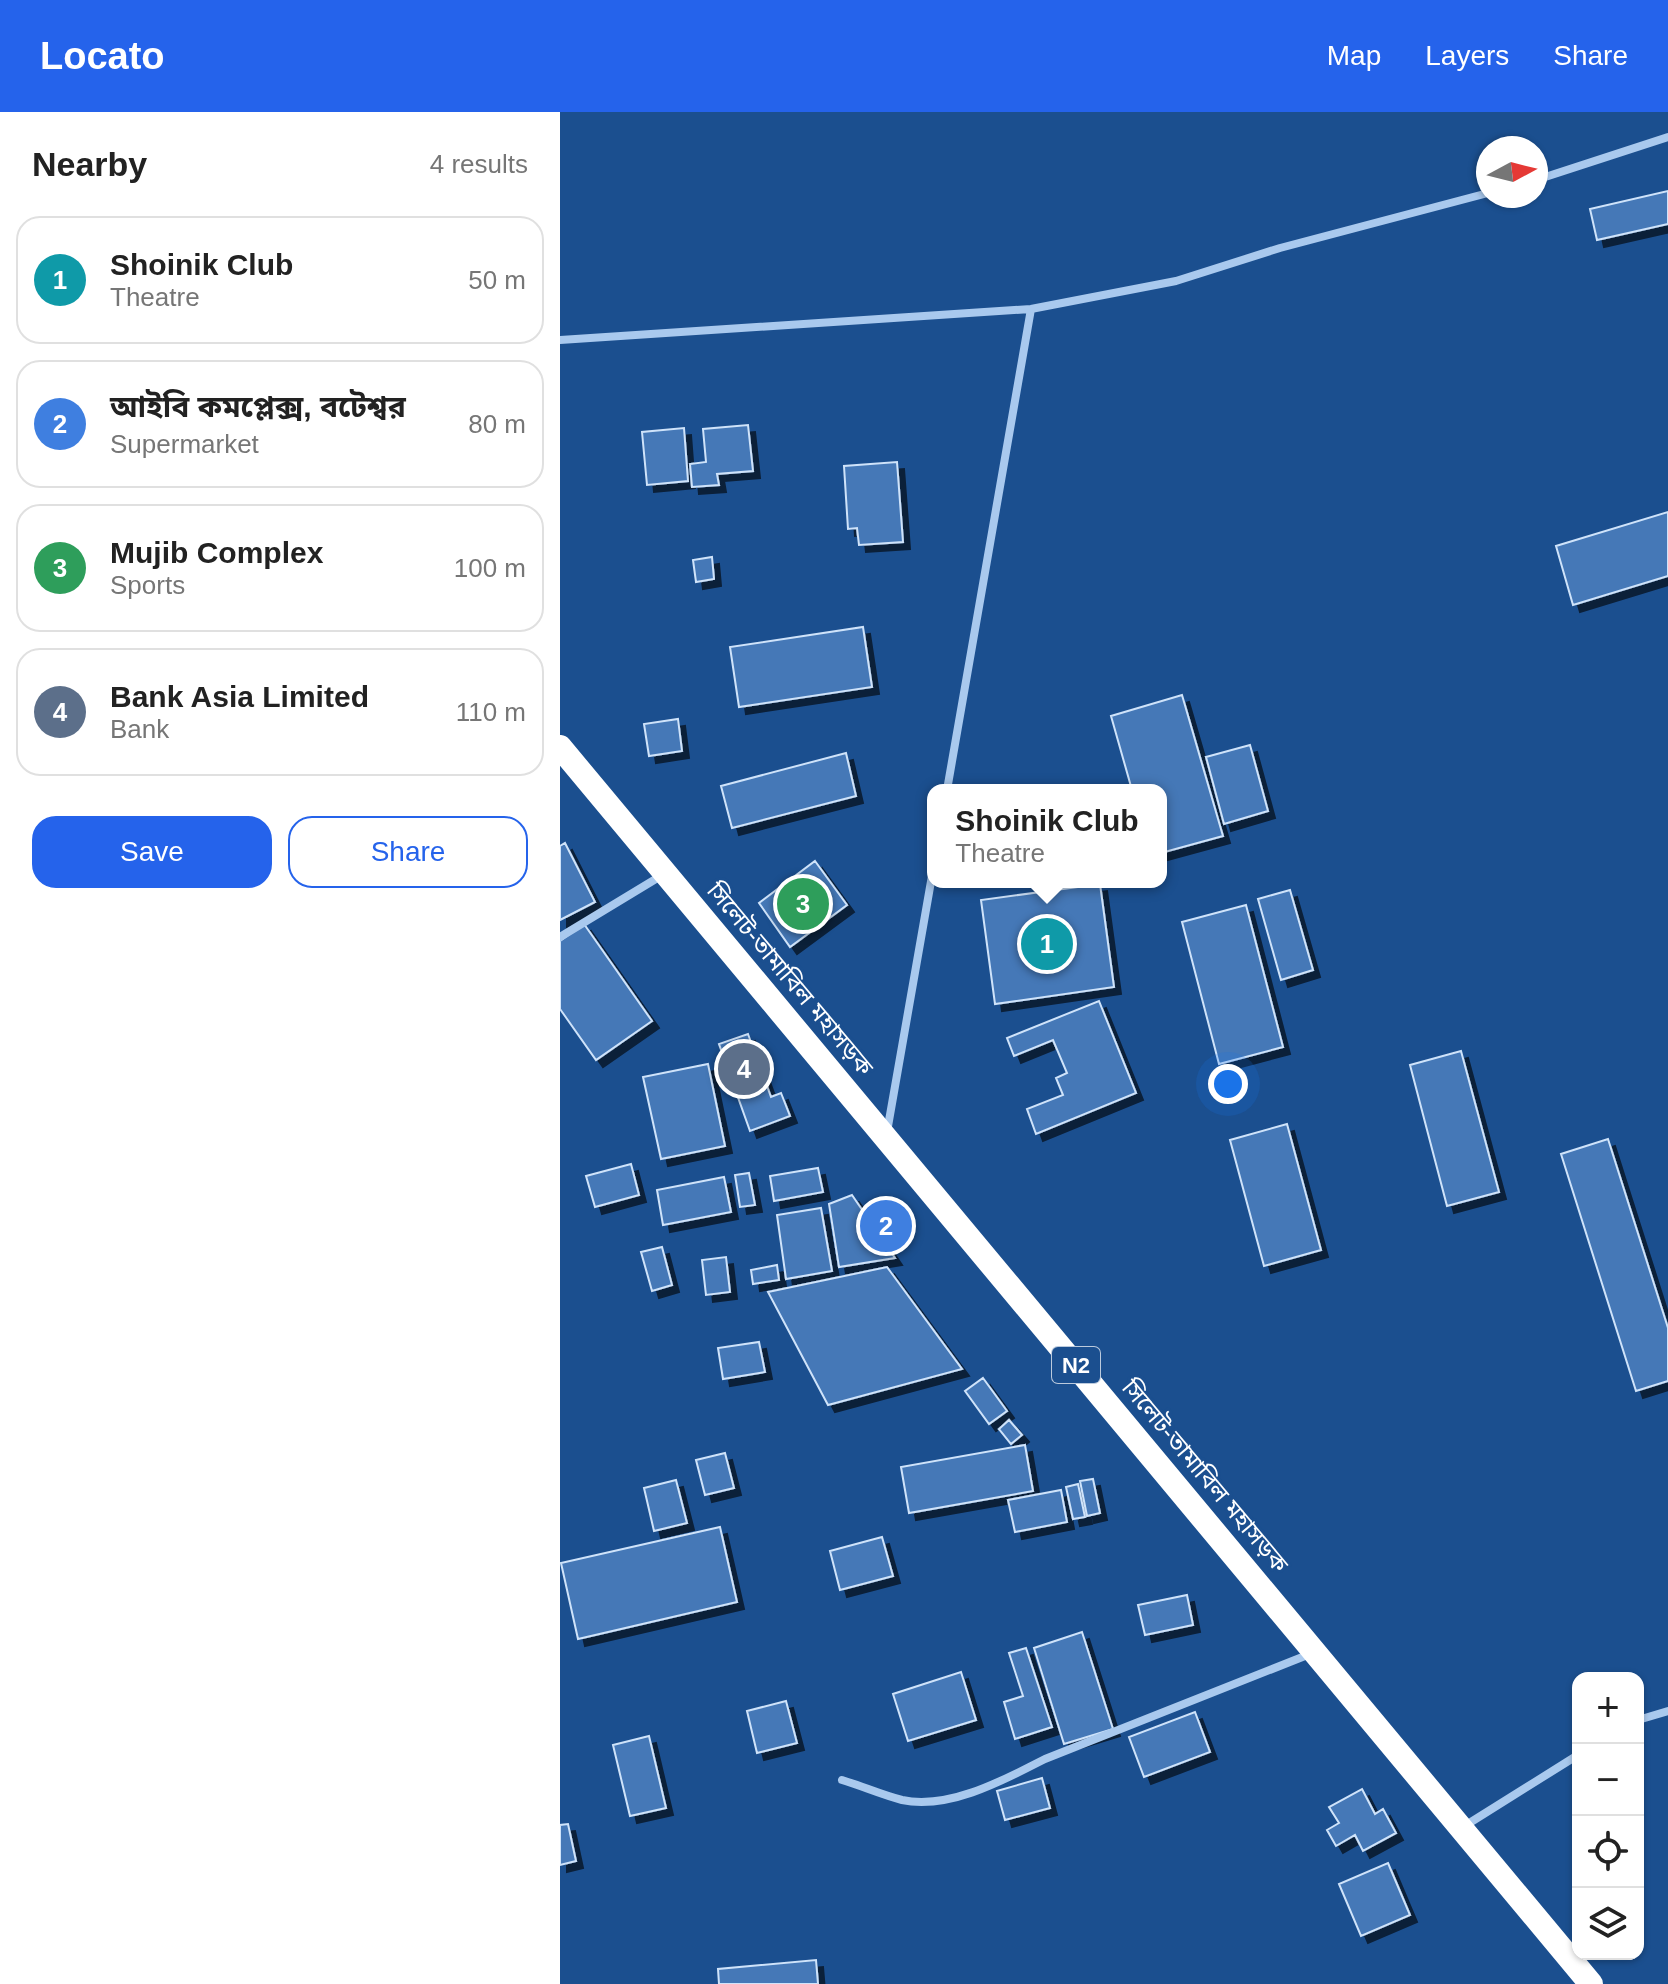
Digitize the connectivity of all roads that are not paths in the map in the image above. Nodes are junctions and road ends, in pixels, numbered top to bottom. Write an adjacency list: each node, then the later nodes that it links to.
1 (1668, 137): 2 (street)
2 (1548, 176)
3 (1476, 196): 4 (street)
4 (1031, 309): 5 (street); 7 (street)
5 (560, 340)
6 (560, 747): 8 (highway, সিলেট-তামাবিল মহাসড়ক / N2)
7 (948, 784)
8 (665, 873): 10 (street); 11 (highway, সিলেট-তামাবিল মহাসড়ক / N2)
9 (930, 888): 11 (street)
10 (560, 937)
11 (886, 1137): 12 (highway, সিলেট-তামাবিল মহাসড়ক / N2)
12 (1315, 1652): 16 (street); 17 (highway, সিলেট-তামাবিল মহাসড়ক / N2)
13 (1668, 1711): 14 (street)
14 (1644, 1718)
15 (1572, 1759): 17 (street)
16 (842, 1780)
17 (1461, 1828): 18 (highway, সিলেট-তামাবিল মহাসড়ক / N2)
18 (1591, 1984)

